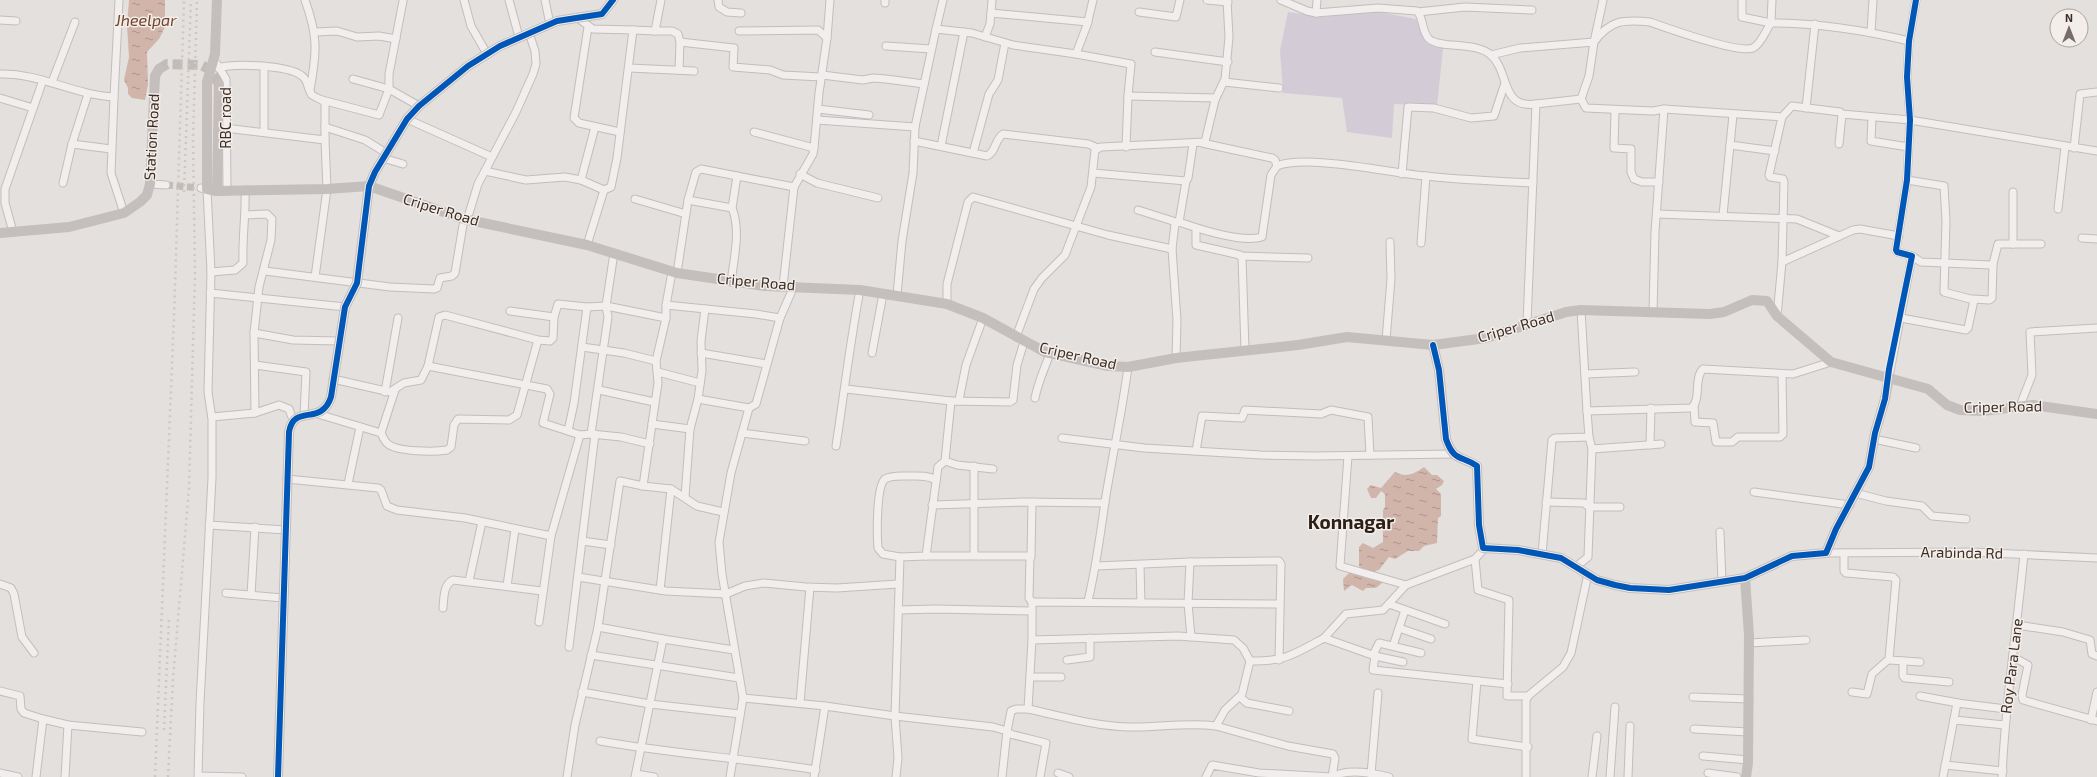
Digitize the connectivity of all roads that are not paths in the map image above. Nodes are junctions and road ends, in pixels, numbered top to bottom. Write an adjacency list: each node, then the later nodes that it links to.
1 (119, 0): 87 (street)
2 (217, 0): 61 (main road, RBC road)
3 (305, 0): 46 (street)
4 (464, 0): 62 (street)
5 (509, 0): 50 (street)
6 (545, 0): 39 (street)
7 (613, 0): 33 (main road)
8 (661, 0): 44 (street)
9 (718, 0): 30 (street)
10 (830, 0): 52 (street)
11 (943, 0): 42 (street)
12 (992, 0): 31 (street)
13 (1093, 0): 37 (street)
14 (1180, 0): 28 (street)
15 (1207, 0): 25 (street)
16 (1281, 0): 32 (street)
17 (1317, 0): 32 (street)
18 (1379, 0): 26 (street)
19 (1603, 0): 56 (street)
20 (1742, 0): 38 (street)
21 (1772, 0): 38 (street)
22 (1873, 0): 48 (street)
23 (1916, 0): 54 (street)
24 (403, 1): 53 (street)
25 (1227, 1): 65 (street)
26 (1378, 8): 29 (street); 32 (street)
27 (1532, 10): 29 (street)
28 (1139, 12)
29 (1418, 12): 64 (street)
30 (741, 13)
31 (991, 13): 37 (street); 51 (street)
32 (1316, 13)
33 (579, 19): 39 (main road); 41 (street)
34 (0, 20): 35 (street)
35 (16, 21)
36 (75, 22): 76 (street)
37 (1088, 22): 63 (street)
38 (1770, 23): 40 (street); 56 (street)
39 (550, 24): 49 (main road)
40 (1815, 24): 48 (street); 95 (street)
41 (588, 27): 43 (street); 108 (street)
42 (936, 29): 47 (street); 59 (street)
43 (633, 30): 44 (street); 68 (street)
44 (655, 31): 55 (street)
45 (739, 31): 52 (street)
46 (315, 32): 53 (street); 83 (street)
47 (964, 32): 51 (street); 121 (street)
48 (1872, 32): 54 (street)
49 (529, 33): 50 (main road); 133 (street)
50 (519, 37): 62 (main road)
51 (985, 37): 57 (street)
52 (827, 38): 73 (street)
53 (396, 39): 82 (street)
54 (1909, 41): 106 (street)
55 (680, 42): 70 (street); 73 (street)
56 (1594, 42): 64 (street); 90 (street)
57 (1006, 43): 63 (street); 131 (street)
58 (886, 46): 59 (street)
59 (931, 49): 80 (street)
60 (1155, 52): 65 (street)
61 (215, 54): 67 (street, RBC road); 153 (main road)
62 (487, 54): 93 (main road)
63 (1076, 54): 86 (street)
64 (1491, 55): 78 (street)
65 (1228, 62): 77 (street)
66 (264, 66): 67 (street); 83 (street); 111 (street)
67 (218, 68): 110 (street, RBC road)
68 (629, 68): 70 (street); 112 (street)
69 (159, 69): 148 (main road, Station Road)
70 (679, 70): 71 (street)
71 (694, 71)
72 (0, 74): 75 (street)
73 (822, 76): 80 (street); 96 (street)
74 (353, 79): 82 (street)
75 (43, 80): 76 (street); 94 (street)
76 (52, 82): 85 (street)
77 (1224, 82): 81 (street); 89 (street)
78 (1505, 83): 92 (street); 139 (street)
79 (219, 84): 153 (main road)
80 (924, 84): 109 (street)
81 (1279, 88)
82 (389, 89): 91 (street); 93 (street)
83 (310, 91): 91 (street)
84 (2097, 92): 127 (street)
85 (88, 94): 87 (street); 117 (street)
86 (1128, 96): 89 (street); 122 (street)
87 (114, 97): 128 (street)
88 (0, 98): 94 (street)
89 (1216, 98): 116 (street)
90 (1581, 99): 92 (street); 98 (street)
91 (322, 100): 107 (street)
92 (1536, 104): 147 (street)
93 (419, 106): 104 (main road)
94 (33, 108): 173 (street)
95 (1806, 108): 99 (street); 102 (street)
96 (818, 109): 100 (street); 105 (street)
97 (1664, 109): 98 (street); 101 (street); 145 (street)
98 (1615, 110): 145 (street)
99 (1842, 114): 103 (street); 119 (street)
100 (869, 115)
101 (1733, 115): 102 (street); 120 (street)
102 (1782, 117): 129 (street)
103 (1872, 117): 106 (street); 123 (street)
104 (408, 119): 132 (main road); 133 (street)
105 (817, 120): 109 (street); 125 (street)
106 (1910, 120): 123 (street); 124 (street)
107 (325, 127): 114 (street); 132 (street)
108 (595, 127): 112 (street); 142 (street)
109 (915, 127): 115 (street)
110 (225, 128): 111 (street); 153 (street, RBC road)
111 (264, 132): 114 (street)
112 (620, 132): 155 (street)
113 (754, 132): 125 (street)
114 (325, 140): 152 (street)
115 (914, 141): 121 (street); 203 (street)
116 (1202, 143): 118 (street); 135 (street)
117 (72, 144): 128 (street); 146 (street)
118 (1193, 144): 122 (street); 144 (street)
119 (1839, 144)
120 (1730, 145): 129 (street); 167 (street)
121 (940, 146): 131 (street)
122 (1126, 147): 126 (street)
123 (1908, 147): 143 (street)
124 (2065, 147): 127 (street); 161 (street)
125 (814, 148): 138 (street)
126 (1098, 148): 131 (street); 137 (street)
127 (2074, 148): 130 (street)
128 (111, 149): 163 (street)
129 (1775, 151): 168 (street)
130 (2097, 151)
131 (973, 153)
132 (385, 155): 134 (street); 150 (main road)
133 (492, 157): 136 (street)
134 (402, 164)
135 (1277, 166): 139 (street); 172 (street)
136 (485, 171): 142 (street); 169 (street)
137 (1093, 173): 144 (street); 171 (street)
138 (800, 174): 151 (street); 157 (street)
139 (1402, 174): 141 (street)
140 (737, 176): 151 (street); 159 (street); 160 (street)
141 (1426, 176): 147 (street); 180 (street)
142 (581, 180): 155 (street)
143 (1907, 180): 176 (street); 190 (street)
144 (1186, 181): 170 (street)
145 (1659, 182): 165 (street)
146 (63, 183)
147 (1533, 183): 222 (street)
148 (150, 184): 149 (street); 163 (main road, Station Road)
149 (166, 185)
150 (369, 186): 152 (main road, Criper Road); 169 (main road, Criper Road); 197 (main road)
151 (794, 187): 198 (street)
152 (327, 189): 154 (main road, Criper Road); 195 (street)
153 (213, 190): 154 (main road, Criper Road); 193 (street, RBC road)
154 (245, 190): 166 (street)
155 (604, 190): 183 (street)
156 (2013, 192): 181 (street)
157 (878, 198)
158 (635, 199): 164 (street)
159 (688, 200): 160 (street); 164 (street)
160 (732, 208): 196 (street)
161 (2058, 209)
162 (1138, 210): 170 (street)
163 (124, 213): 173 (main road, Station Road)
164 (686, 214): 194 (street)
165 (1657, 214): 167 (street); 214 (street)
166 (246, 215): 192 (street); 193 (street)
167 (1723, 215): 168 (street)
168 (1784, 218): 175 (street); 189 (street)
169 (466, 219): 183 (main road, Criper Road); 197 (street)
170 (1177, 222): 172 (street); 184 (street)
171 (1076, 225): 184 (street); 206 (street); 225 (street)
172 (1196, 228): 186 (street)
173 (14, 232): 174 (main road, Station Road)
174 (0, 233)
175 (1838, 236): 176 (street); 189 (street)
176 (1899, 236): 187 (street)
177 (2082, 238): 178 (street)
178 (2097, 239)
179 (1390, 242): 227 (street)
180 (1421, 243)
181 (2013, 244): 182 (street); 191 (street)
182 (2041, 244)
183 (588, 245): 185 (main road, Criper Road)
184 (1172, 249): 236 (street)
185 (614, 253): 194 (main road, Criper Road); 208 (street)
186 (1240, 256): 188 (street); 232 (street)
187 (1912, 256): 190 (street); 221 (street)
188 (1308, 258)
189 (1782, 262): 215 (street)
190 (1944, 264): 191 (street); 205 (street)
191 (1993, 264): 205 (street)
192 (265, 271): 195 (street); 204 (street)
193 (211, 272): 201 (street, RBC road)
194 (675, 272): 196 (main road, Criper Road); 207 (street)
195 (315, 277): 197 (street)
196 (732, 282): 198 (main road, Criper Road)
197 (357, 283): 209 (main road)
198 (783, 286): 199 (main road, Criper Road)
199 (794, 286): 200 (main road, Criper Road); 219 (street)
200 (860, 290): 202 (main road, Criper Road); 251 (street)
201 (210, 293): 204 (street); 268 (street, RBC road)
202 (883, 294): 203 (main road, Criper Road); 234 (street)
203 (897, 295): 206 (main road, Criper Road)
204 (258, 299): 209 (street); 224 (street)
205 (1973, 299): 221 (street)
206 (947, 304): 220 (main road, Criper Road)
207 (666, 305): 211 (street); 218 (street)
208 (606, 306): 210 (street); 218 (street); 231 (street)
209 (345, 307): 228 (main road)
210 (587, 307): 216 (street); 230 (street)
211 (705, 309): 219 (street); 233 (street)
212 (1582, 310): 214 (main road, Criper Road); 222 (main road, Criper Road); 245 (street)
213 (510, 311): 216 (street)
214 (1653, 312): 215 (main road, Criper Road)
215 (1777, 316): 238 (main road, Criper Road)
216 (554, 317): 226 (street)
217 (398, 318): 254 (street)
218 (666, 318): 237 (street)
219 (780, 318): 239 (street)
220 (983, 318): 225 (main road, Criper Road); 257 (street)
221 (1900, 318): 247 (street)
222 (1527, 323): 229 (main road, Criper Road)
223 (2097, 328): 260 (street)
224 (254, 333): 228 (street); 240 (street)
225 (1020, 339): 235 (main road, Criper Road); 257 (street)
226 (538, 340): 241 (street); 250 (street)
227 (1386, 340): 229 (main road, Criper Road); 232 (main road, Criper Road)
228 (339, 341): 248 (main road)
229 (1433, 345): 290 (main road)
230 (582, 347): 231 (street); 273 (street)
231 (604, 349): 237 (street); 253 (street)
232 (1246, 350): 236 (main road, Criper Road)
233 (701, 353): 239 (street); 249 (street)
234 (872, 353)
235 (1050, 353): 242 (main road, Criper Road); 255 (street)
236 (1176, 358): 242 (main road, Criper Road)
237 (656, 361): 243 (street)
238 (1831, 362): 246 (street); 247 (main road, Criper Road)
239 (766, 364): 261 (street)
240 (255, 365): 264 (street); 267 (street)
241 (428, 366): 250 (street); 252 (street)
242 (1128, 367): 283 (street)
243 (658, 372): 249 (street); 258 (street)
244 (1635, 372): 245 (street)
245 (1585, 374): 263 (street)
246 (1782, 374): 259 (street); 259 (street)
247 (1888, 377): 260 (main road, Criper Road); 280 (main road)
248 (333, 379): 254 (street); 265 (main road)
249 (700, 383): 256 (street)
250 (526, 385): 273 (street); 274 (street)
251 (846, 389): 257 (street); 286 (street)
252 (395, 390): 254 (street); 274 (street)
253 (599, 390): 258 (street); 276 (street)
254 (385, 392)
255 (1035, 398)
256 (698, 399): 261 (street); 272 (street)
257 (955, 401): 293 (street)
258 (654, 402): 270 (street)
259 (1694, 406): 262 (street)
260 (2020, 406): 266 (main road, Criper Road)
261 (749, 408): 275 (street)
262 (1650, 408): 263 (street); 285 (street)
263 (1587, 411): 278 (street)
264 (255, 413): 268 (street); 269 (street)
265 (318, 414): 267 (main road); 271 (street)
266 (2097, 414)
267 (304, 416): 269 (main road)
268 (212, 417): 315 (street, RBC road)
269 (293, 420): 296 (main road)
270 (652, 424): 272 (street); 282 (street)
271 (360, 427): 274 (street); 298 (street)
272 (690, 429): 303 (street)
273 (568, 431): 277 (street)
274 (381, 433)
275 (742, 433): 281 (street); 312 (street)
276 (593, 434): 277 (street); 282 (street); 321 (street)
277 (580, 435): 320 (street)
278 (1589, 437): 288 (street); 305 (street)
279 (1062, 438): 283 (street)
280 (1874, 439): 287 (street); 302 (main road)
281 (805, 441)
282 (650, 444): 299 (street)
283 (1114, 444): 289 (street); 306 (street)
284 (1661, 444): 285 (street)
285 (1650, 445): 288 (street)
286 (836, 446)
287 (1916, 448)
288 (1592, 449): 310 (street)
289 (1196, 451): 291 (street); 292 (street)
290 (1453, 454): 291 (street); 323 (main road)
291 (1370, 455): 292 (street)
292 (1348, 456): 346 (street)
293 (945, 461): 294 (street); 297 (street)
294 (974, 466): 295 (street); 308 (street)
295 (993, 469)
296 (287, 479): 298 (street); 318 (main road)
297 (936, 480): 307 (street); 330 (street)
298 (348, 484): 314 (street)
299 (643, 486): 300 (street); 322 (street)
300 (671, 489): 303 (street); 349 (street)
301 (1754, 492): 309 (street)
302 (1855, 493): 309 (main road); 313 (street)
303 (685, 497): 312 (street)
304 (1032, 502): 306 (street); 308 (street); 331 (street)
305 (1546, 502): 310 (street); 326 (street)
306 (1105, 503): 336 (street)
307 (932, 505): 308 (street); 329 (street)
308 (973, 505): 328 (street)
309 (1850, 505): 324 (main road)
310 (1589, 507): 311 (street); 337 (street)
311 (1620, 507)
312 (723, 512): 352 (street)
313 (1966, 519)
314 (482, 522): 317 (street); 341 (street)
315 (209, 525): 316 (street); 447 (street, RBC road)
316 (255, 527): 318 (street); 353 (street)
317 (515, 529): 320 (street); 347 (street)
318 (286, 530): 354 (main road)
319 (1720, 532): 343 (street)
320 (551, 536): 350 (street)
321 (582, 541): 322 (street); 339 (street)
322 (611, 545): 342 (street)
323 (1484, 549): 326 (main road); 333 (street)
324 (1826, 553): 325 (street, Arabinda Rd); 340 (main road)
325 (1844, 553): 327 (street, Arabinda Rd); 389 (street)
326 (1542, 554): 337 (main road)
327 (2024, 554): 332 (street, Arabinda Rd); 367 (street, Roy Para Lane)
328 (974, 555): 329 (street); 331 (street)
329 (926, 556): 330 (street)
330 (900, 557): 345 (street)
331 (1031, 557): 356 (street)
332 (2097, 558)
333 (1475, 559): 346 (street); 400 (street)
334 (1190, 562): 335 (street); 358 (street); 359 (street)
335 (1140, 565): 336 (street); 357 (street)
336 (1096, 566): 355 (street)
337 (1577, 566): 338 (main road)
338 (1588, 574): 343 (main road); 406 (street)
339 (578, 577): 342 (street); 379 (street)
340 (1745, 578): 343 (main road); 377 (main road)
341 (469, 581): 347 (street); 361 (street)
342 (605, 582): 349 (street); 368 (street)
343 (1722, 582)
344 (0, 584): 381 (street)
345 (898, 584): 348 (street); 362 (street)
346 (1406, 585): 360 (street)
347 (507, 586): 350 (street)
348 (810, 587): 352 (street); 412 (street)
349 (660, 590): 352 (street)
350 (542, 591): 365 (street)
351 (226, 593): 353 (street)
352 (726, 594): 380 (street)
353 (251, 595): 354 (street)
354 (283, 598): 453 (main road)
355 (1088, 601): 356 (street); 357 (street)
356 (1032, 602): 364 (street)
357 (1141, 603): 358 (street)
358 (1188, 603): 359 (street); 370 (street)
359 (1279, 604): 388 (street)
360 (1389, 604): 363 (street); 372 (street)
361 (443, 608)
362 (898, 610): 364 (street); 421 (street)
363 (1405, 610): 366 (street); 369 (street)
364 (1032, 611): 375 (street)
365 (539, 622)
366 (1445, 624)
367 (2017, 625): 385 (street); 386 (street, Roy Para Lane)
368 (598, 627): 373 (street); 383 (street)
369 (1399, 628): 374 (street); 378 (street)
370 (1191, 637): 371 (street); 390 (street)
371 (1090, 638): 375 (street); 387 (street)
372 (1324, 638): 384 (street); 388 (street)
373 (663, 639): 380 (street); 394 (street)
374 (1431, 639)
375 (1032, 640): 395 (street)
376 (1806, 640): 377 (street)
377 (1749, 643): 411 (main road)
378 (1393, 646): 382 (street); 384 (street)
379 (569, 647)
380 (734, 650): 397 (street)
381 (34, 653)
382 (1421, 653)
383 (591, 655): 394 (street); 402 (street)
384 (1374, 655): 392 (street); 398 (street)
385 (2097, 656)
386 (2013, 657): 418 (street, Roy Para Lane); 424 (street)
387 (1067, 660)
388 (1278, 660): 390 (street)
389 (1888, 660): 391 (street); 403 (street)
390 (1250, 661): 408 (street)
391 (1903, 661): 393 (street); 399 (street)
392 (1404, 662)
393 (1920, 662)
394 (657, 665): 397 (street); 414 (street)
395 (1031, 677): 396 (street); 417 (street)
396 (1061, 677)
397 (739, 678): 410 (street)
398 (1477, 681): 400 (street); 435 (street)
399 (1949, 682)
400 (1508, 684): 406 (street)
401 (0, 691): 422 (street)
402 (582, 692): 414 (street); 454 (street)
403 (1852, 692)
404 (2097, 692): 424 (street)
405 (1378, 693): 445 (street)
406 (1528, 696): 435 (street)
407 (1920, 696): 413 (street)
408 (1240, 697): 419 (street); 427 (street)
409 (1693, 697): 411 (street)
410 (744, 698): 412 (street); 420 (street)
411 (1749, 699): 432 (main road)
412 (800, 703): 415 (street)
413 (1958, 703): 418 (street); 423 (street)
414 (650, 704): 420 (street); 436 (street)
415 (825, 706): 421 (street); 444 (street)
416 (1615, 707): 466 (street)
417 (1028, 709): 427 (street); 430 (street)
418 (2006, 709): 426 (street, Roy Para Lane)
419 (1289, 711)
420 (740, 714): 438 (street)
421 (895, 716): 430 (street); 457 (street)
422 (43, 719): 425 (street); 450 (street)
423 (1954, 720): 426 (street); 440 (street)
424 (2094, 720)
425 (68, 725): 431 (street); 451 (street)
426 (2005, 725): 446 (street, Roy Para Lane)
427 (1216, 726): 462 (street)
428 (1630, 726): 467 (street)
429 (1694, 729): 432 (street)
430 (1007, 731): 458 (street); 459 (street)
431 (142, 732)
432 (1748, 732): 439 (main road)
433 (1597, 736): 465 (street)
434 (600, 741): 436 (street)
435 (1528, 747): 464 (street)
436 (641, 749): 438 (street); 448 (street)
437 (1703, 756): 439 (street)
438 (733, 759): 444 (street); 456 (street)
439 (1748, 760): 469 (main road)
440 (1945, 765): 446 (street); 470 (street)
441 (0, 773): 449 (street)
442 (1058, 773): 460 (street)
443 (1708, 773): 468 (street)
444 (815, 774)
445 (1371, 774): 462 (street); 463 (street)
446 (2002, 774)
447 (198, 776): 452 (street)
448 (636, 776): 455 (street)
449 (18, 777)
450 (36, 777)
451 (66, 777)
452 (242, 777)
453 (278, 777)
454 (567, 777)
455 (654, 777)
456 (730, 777)
457 (896, 777)
458 (1002, 777)
459 (1040, 777)
460 (1069, 777)
461 (1206, 777): 462 (street)
462 (1332, 777)
463 (1389, 777)
464 (1526, 777)
465 (1592, 777)
466 (1610, 777)
467 (1628, 777)
468 (1737, 777)
469 (1746, 777)
470 (1944, 777)

